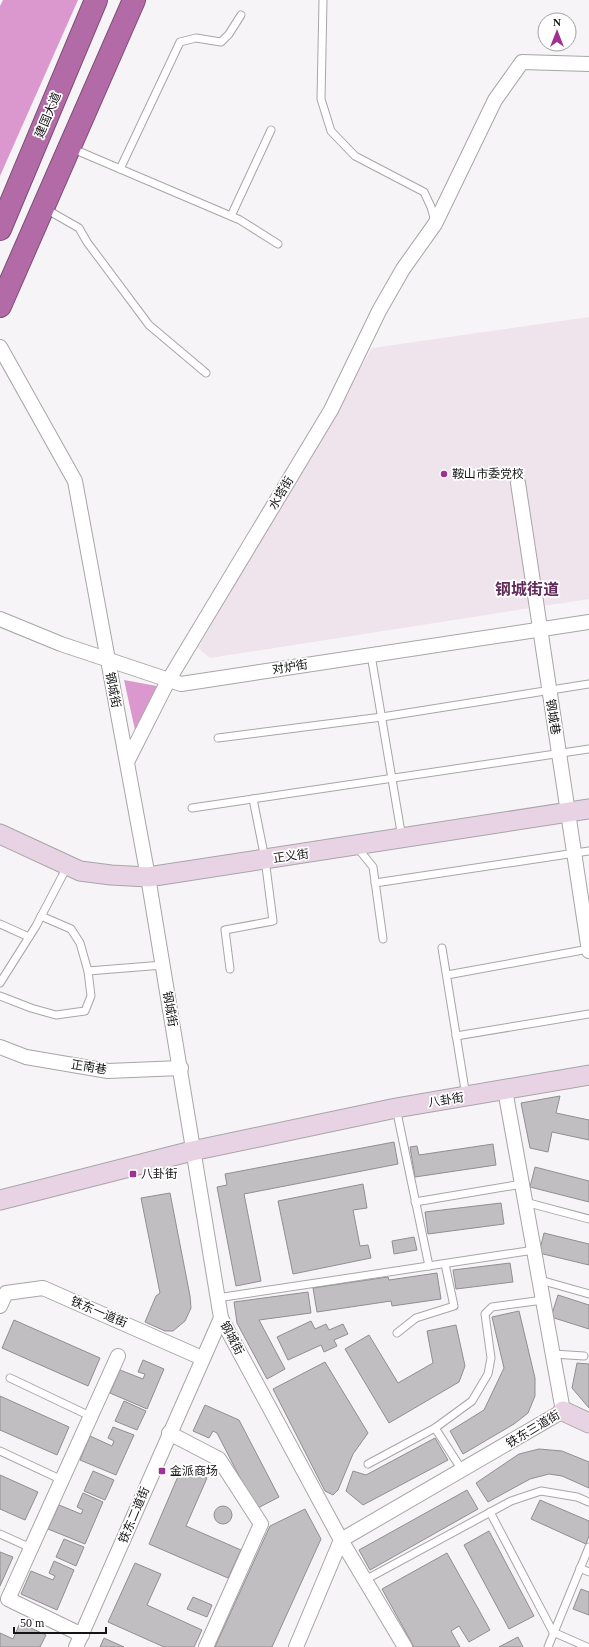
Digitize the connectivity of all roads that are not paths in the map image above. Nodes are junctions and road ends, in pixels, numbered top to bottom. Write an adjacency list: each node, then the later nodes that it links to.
1 (96, 0): 12 (highway, 建国大道)
2 (134, 0): 7 (highway)
3 (323, 0): 11 (lane)
4 (241, 15): 8 (lane)
5 (589, 64): 11 (street, 水塔街)
6 (271, 130): 10 (lane)
7 (69, 148): 8 (lane); 9 (highway)
8 (120, 169): 10 (lane)
9 (43, 208): 14 (highway); 16 (lane)
10 (231, 216): 13 (lane)
11 (435, 224): 23 (street, 水塔街)
12 (0, 229)
13 (278, 244)
14 (0, 306)
15 (0, 347): 22 (street, 钢城街)
16 (206, 373)
17 (518, 483): 20 (street, 钢城巷)
18 (0, 619): 22 (street, 对炉街)
19 (589, 622): 20 (street, 对炉街)
20 (540, 630): 21 (street, 对炉街); 25 (street, 钢城巷)
21 (371, 655): 23 (street, 对炉街); 26 (lane)
22 (107, 660): 23 (street, 对炉街); 30 (street, 钢城街)
23 (168, 681): 30 (street, 水塔街)
24 (589, 684): 25 (lane)
25 (549, 691): 26 (lane); 29 (street, 钢城巷)
26 (382, 717): 27 (lane); 31 (lane)
27 (218, 738)
28 (589, 749): 29 (lane)
29 (559, 754): 31 (lane); 35 (street, 钢城巷)
30 (127, 762): 42 (street, 钢城街)
31 (392, 778): 32 (lane); 37 (lane)
32 (253, 799): 33 (lane); 40 (lane)
33 (192, 808)
34 (589, 809): 35 (street, 正义街)
35 (568, 812): 37 (street, 正义街); 39 (street, 钢城巷)
36 (0, 834): 41 (street, 正义街)
37 (402, 838): 38 (street, 正义街)
38 (356, 846): 40 (street, 正义街); 43 (lane)
39 (582, 852): 43 (lane); 49 (street, 钢城巷)
40 (265, 859): 42 (street, 正义街); 51 (lane)
41 (68, 865): 42 (street, 正义街); 44 (lane)
42 (148, 877): 50 (street, 钢城街)
43 (375, 883): 47 (lane)
44 (41, 916): 46 (lane); 52 (lane)
45 (0, 924): 46 (lane)
46 (29, 937): 54 (lane)
47 (383, 939)
48 (442, 948): 53 (lane)
49 (589, 950): 53 (lane)
50 (163, 965): 52 (lane); 59 (street, 钢城街)
51 (230, 969)
52 (88, 971): 55 (lane)
53 (447, 975): 57 (lane)
54 (0, 983)
55 (0, 996)
56 (589, 1014): 57 (lane)
57 (456, 1036): 62 (lane)
58 (0, 1047): 59 (street, 正南巷)
59 (180, 1068): 64 (street, 钢城街)
60 (589, 1075): 61 (street, 八卦街)
61 (505, 1090): 62 (street, 八卦街); 65 (street, 铁东三道街)
62 (466, 1096): 63 (street, 八卦街)
63 (396, 1108): 64 (street, 八卦街); 67 (lane)
64 (192, 1151): 66 (street, 八卦街); 75 (street, 钢城街)
65 (522, 1184): 67 (lane); 68 (street, 铁东三道街)
66 (0, 1200)
67 (415, 1202): 72 (lane)
68 (525, 1202): 69 (lane); 70 (street, 铁东三道街)
69 (589, 1219)
70 (534, 1250): 71 (lane); 73 (street, 铁东三道街)
71 (445, 1264): 72 (lane); 79 (lane)
72 (428, 1266): 75 (lane)
73 (540, 1280): 74 (lane); 76 (street, 铁东三道街)
74 (589, 1294)
75 (218, 1298): 78 (street, 钢城街)
76 (543, 1300): 80 (street, 铁东三道街); 88 (lane)
77 (0, 1306): 83 (street, 铁东一道街)
78 (221, 1318): 83 (street, 铁东二道街); 97 (street, 钢城街)
79 (397, 1333)
80 (553, 1354): 82 (lane); 85 (street, 铁东三道街)
81 (118, 1356): 86 (street)
82 (584, 1356)
83 (202, 1358): 89 (street, 铁东二道街)
84 (10, 1378): 86 (lane)
85 (563, 1411): 87 (street); 92 (street, 铁东三道街)
86 (90, 1416): 93 (street)
87 (589, 1422)
88 (435, 1428): 91 (lane); 92 (lane)
89 (169, 1432): 105 (street, 铁东二道街); 106 (street)
90 (0, 1452): 93 (lane)
91 (368, 1464)
92 (462, 1470): 97 (street, 铁东三道街)
93 (62, 1480): 99 (street)
94 (589, 1502): 95 (lane)
95 (490, 1512): 102 (lane); 104 (lane)
96 (0, 1534): 99 (lane)
97 (342, 1540): 102 (street, 钢城街); 107 (street)
98 (589, 1546): 100 (lane)
99 (31, 1548): 103 (street)
100 (580, 1568): 101 (lane); 104 (lane)
101 (589, 1572)
102 (365, 1580): 108 (street, 钢城街)
103 (4, 1601): 105 (street)
104 (553, 1632): 109 (lane); 110 (lane)
105 (79, 1641)
106 (206, 1647)
107 (296, 1647)
108 (405, 1647)
109 (548, 1647)
110 (587, 1647)

